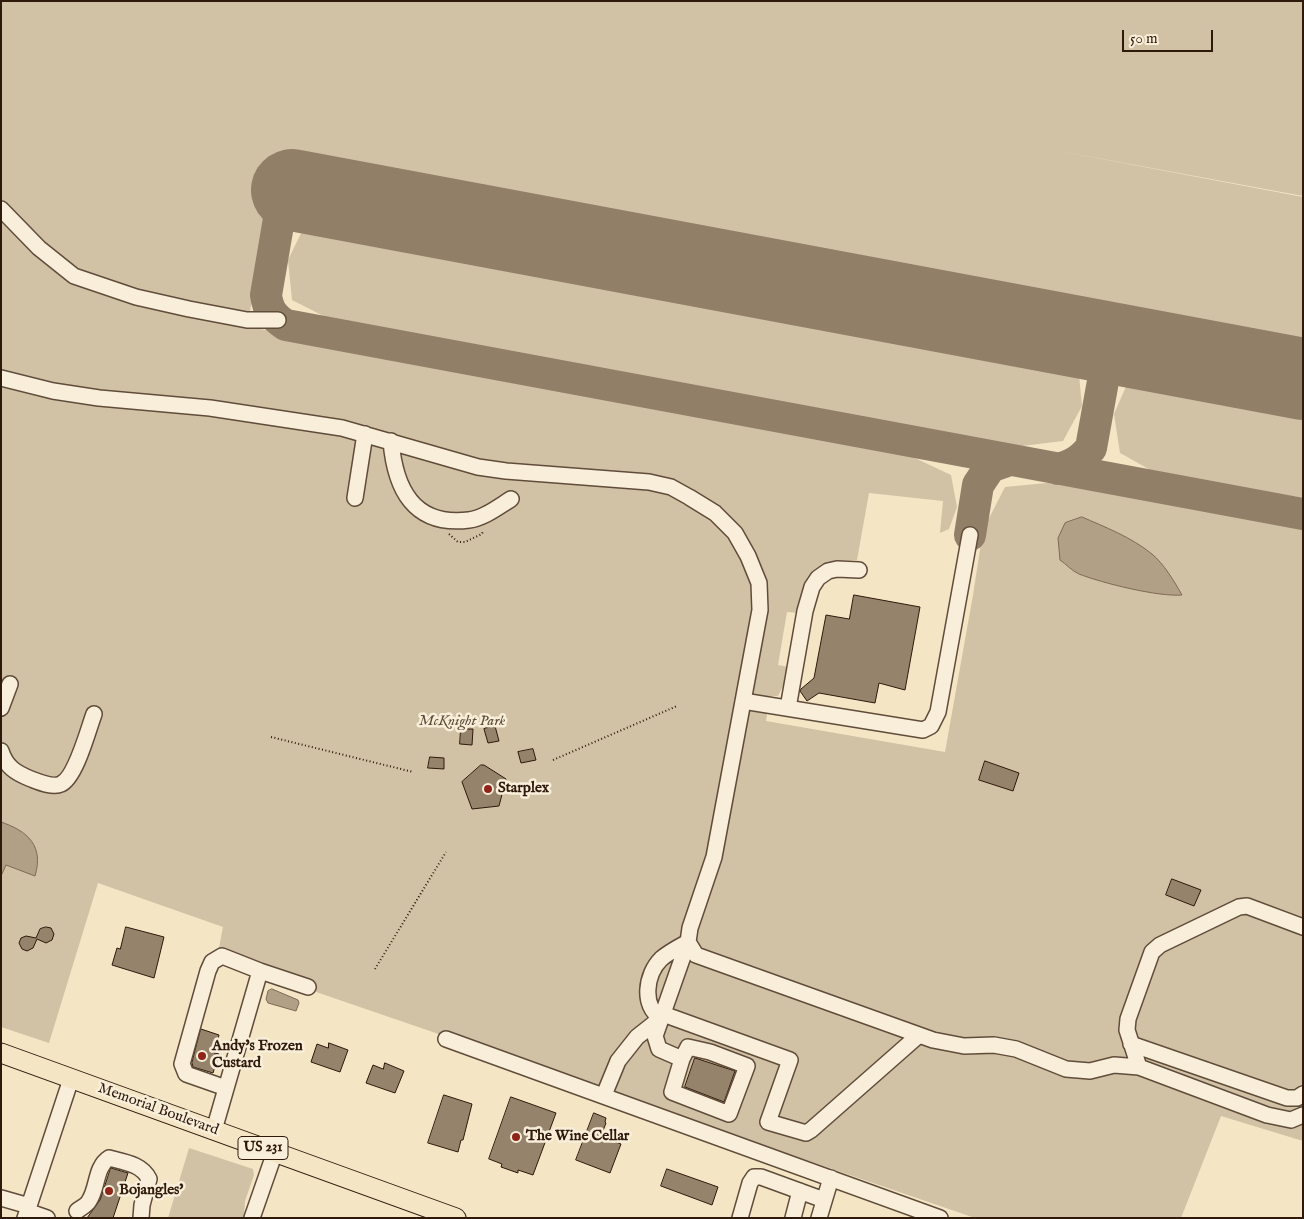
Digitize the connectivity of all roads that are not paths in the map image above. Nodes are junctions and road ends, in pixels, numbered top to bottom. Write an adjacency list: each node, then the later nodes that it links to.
1 (1, 208): 2 (street)
2 (278, 320)
3 (1, 378): 4 (street)
4 (365, 434): 5 (street); 6 (street)
5 (391, 441): 7 (street); 11 (street)
6 (355, 498)
7 (511, 499)
8 (970, 535): 13 (street)
9 (859, 570): 13 (street)
10 (10, 684): 12 (street)
11 (743, 701): 13 (street); 17 (street)
12 (1, 708)
13 (788, 708)
14 (94, 714): 15 (street)
15 (1, 751)
16 (1303, 927): 23 (street)
17 (688, 942): 20 (street); 20 (street); 21 (street)
18 (260, 971): 19 (street); 28 (street); 28 (street)
19 (308, 986)
20 (662, 1016): 21 (street); 25 (street); 30 (street)
21 (919, 1035): 26 (street)
22 (446, 1039): 30 (street)
23 (1131, 1044): 26 (street); 29 (street)
24 (1, 1053): 27 (main road, Memorial Boulevard / US 231)
25 (682, 1059): 25 (street)
26 (1138, 1067): 31 (street)
27 (71, 1079): 32 (main road, Memorial Boulevard / US 231); 39 (street)
28 (226, 1088): 32 (street)
29 (1303, 1094)
30 (604, 1095): 34 (street)
31 (1303, 1115)
32 (214, 1130): 33 (main road, Memorial Boulevard / US 231)
33 (275, 1152): 42 (street); 43 (main road, Memorial Boulevard / US 231)
34 (831, 1178): 37 (street); 47 (street)
35 (800, 1191): 37 (street); 44 (street); 45 (street)
36 (1, 1198): 39 (street)
37 (824, 1200): 46 (street)
38 (77, 1211): 41 (street)
39 (27, 1212): 40 (street)
40 (47, 1218)
41 (141, 1218)
42 (252, 1218)
43 (456, 1218)
44 (740, 1218)
45 (793, 1218)
46 (819, 1218)
47 (940, 1218)

